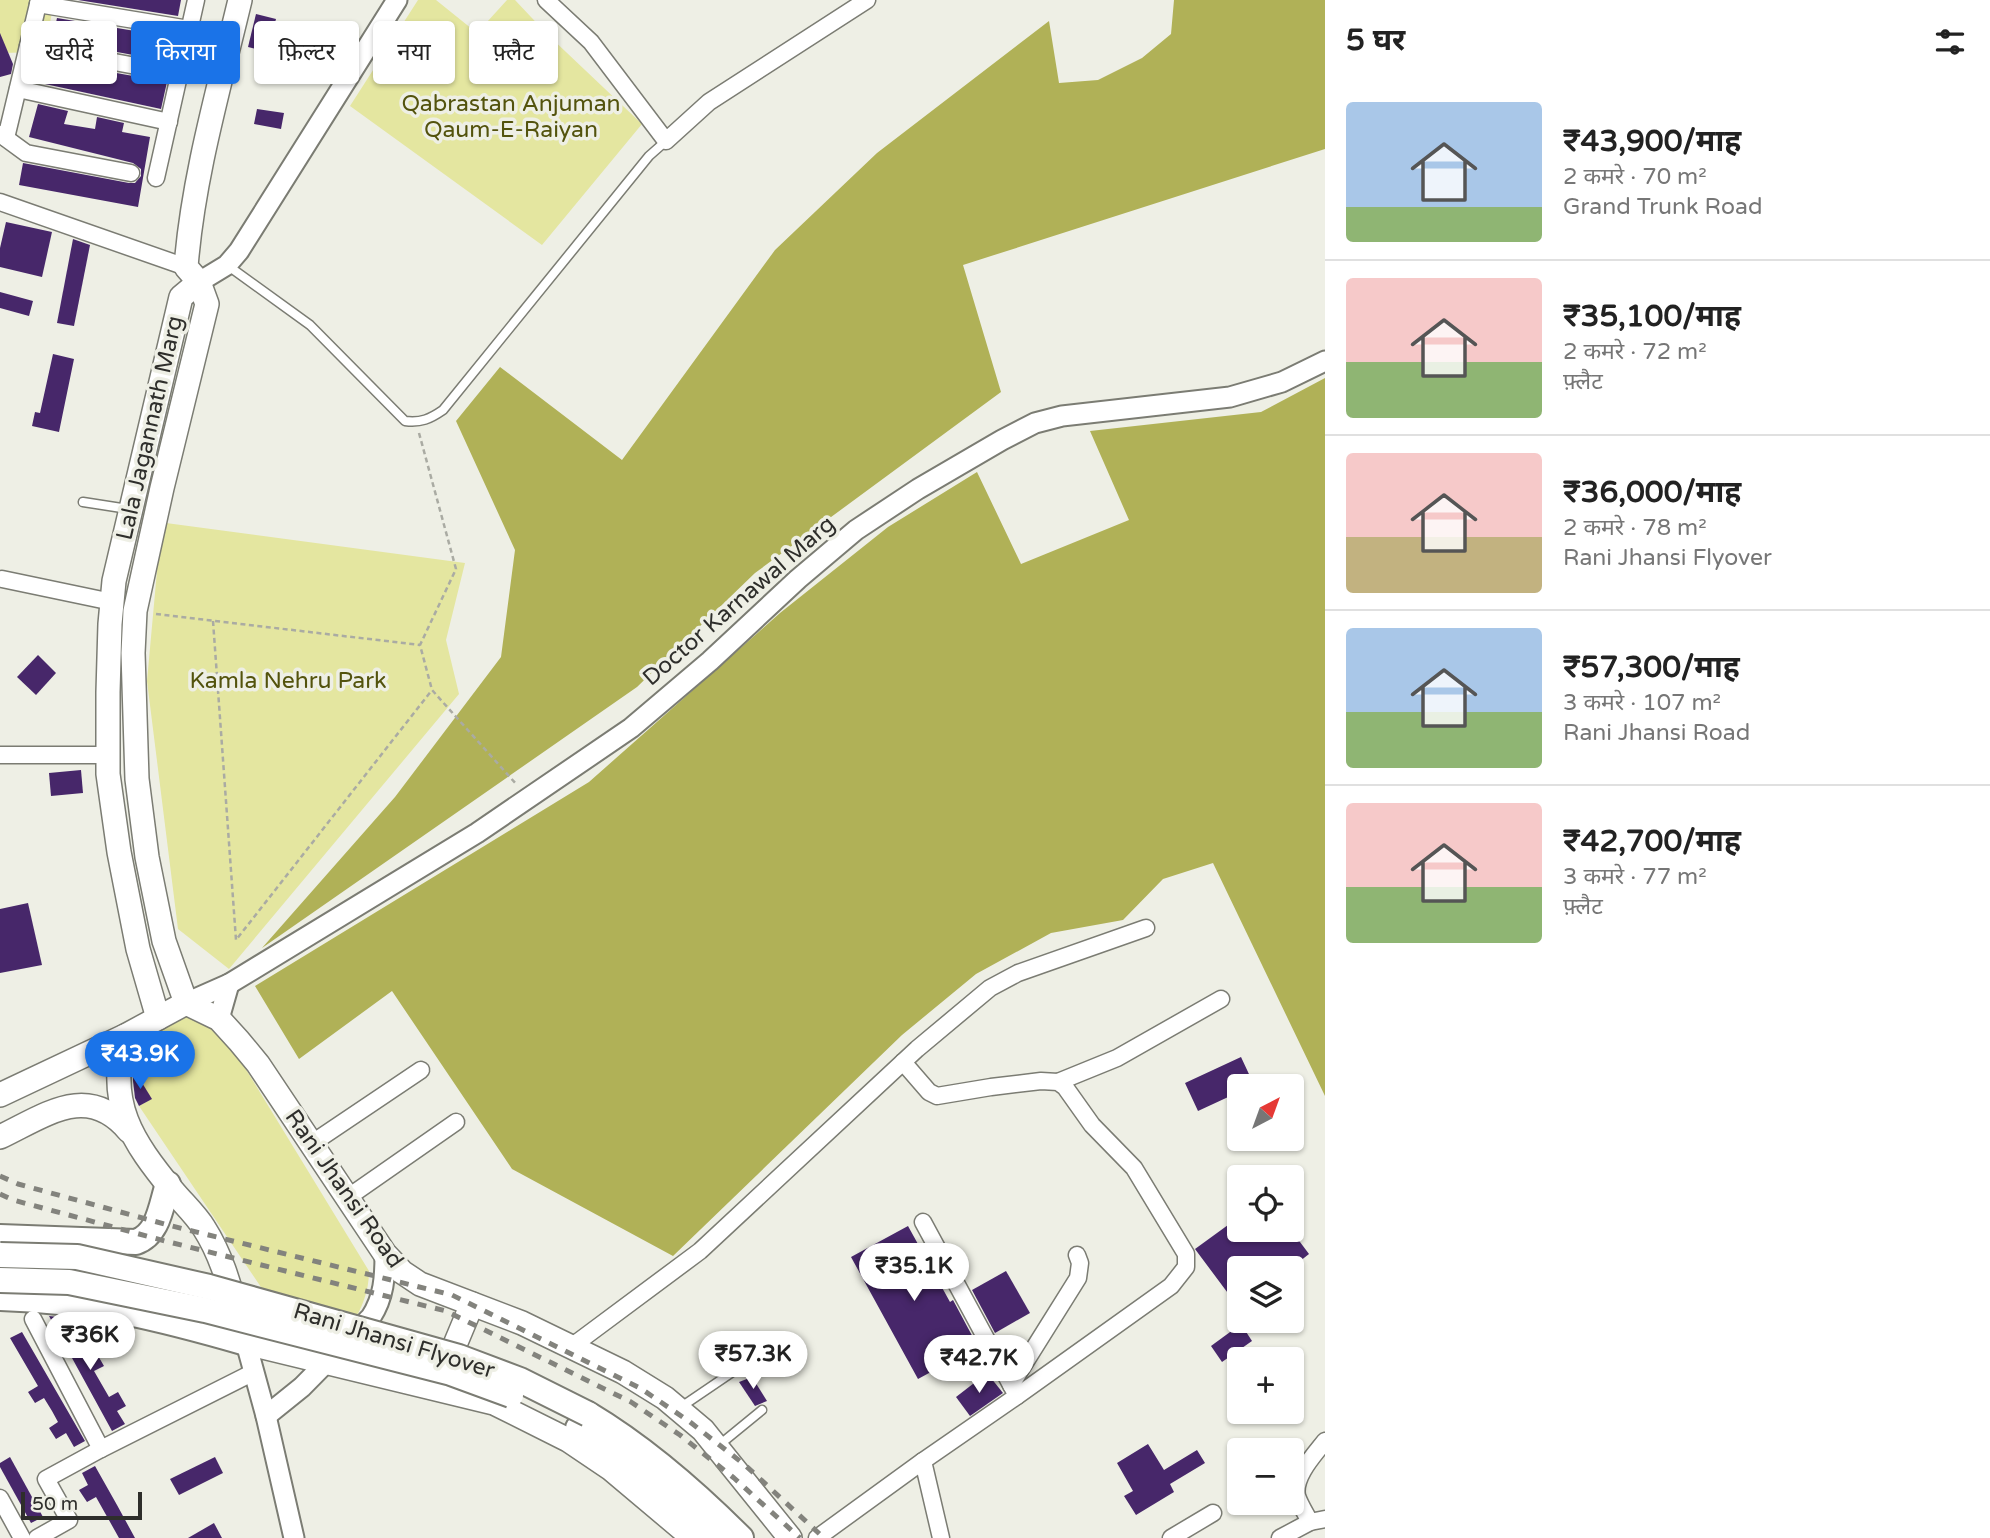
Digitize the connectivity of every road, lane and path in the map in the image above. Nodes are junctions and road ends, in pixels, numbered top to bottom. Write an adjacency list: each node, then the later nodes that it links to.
1 (196, 0): 9 (street)
2 (240, 0): 20 (main road)
3 (397, 0): 19 (street)
4 (546, 0): 15 (street)
5 (867, 0): 15 (street)
6 (38, 2): 7 (street); 8 (street)
7 (34, 21)
8 (144, 21)
9 (191, 21)
10 (21, 76): 12 (street)
11 (178, 84): 13 (street)
12 (18, 89): 13 (street); 14 (street)
13 (169, 122): 17 (street)
14 (3, 136): 16 (street)
15 (666, 141): 22 (lane)
16 (131, 173)
17 (156, 178)
18 (0, 202): 20 (street)
19 (227, 265): 20 (street); 22 (lane)
20 (193, 275): 24 (main road, Lala Jagannath Marg); 27 (main road, Lala Jagannath Marg)
21 (1325, 361): 33 (street, Doctor Karnawal Marg)
22 (417, 423): 29 (path)
23 (82, 502): 24 (lane)
24 (131, 510): 26 (main road, Lala Jagannath Marg)
25 (2, 579): 26 (street)
26 (111, 613): 27 (main road); 32 (main road, Lala Jagannath Marg)
27 (135, 618): 28 (path); 37 (main road, Lala Jagannath Marg)
28 (213, 621): 29 (path); 30 (path)
29 (420, 645): 30 (path)
30 (432, 690): 33 (path)
31 (0, 755): 32 (street)
32 (108, 755): 38 (main road, Lala Jagannath Marg)
33 (528, 798): 35 (street, Doctor Karnawal Marg)
34 (1146, 928): 41 (street)
35 (229, 984): 37 (street, Doctor Karnawal Marg); 39 (street)
36 (1221, 999): 43 (street)
37 (186, 1003): 38 (main road); 39 (main road, Rani Jhansi Road)
38 (158, 1018): 40 (main road)
39 (219, 1019): 48 (main road, Rani Jhansi Road)
40 (125, 1036): 44 (main road); 46 (main road)
41 (903, 1062): 43 (street); 61 (street)
42 (421, 1070): 48 (street)
43 (1058, 1082): 66 (street)
44 (0, 1095)
45 (456, 1122): 50 (street)
46 (129, 1131): 47 (main road); 49 (main road)
47 (0, 1137)
48 (311, 1144): 50 (main road, Rani Jhansi Road)
49 (168, 1184): 52 (main road); 60 (main road)
50 (347, 1198): 53 (main road, Rani Jhansi Road)
51 (923, 1222): 66 (street)
52 (0, 1237)
53 (385, 1254): 58 (main road, Rani Jhansi Road); 62 (street)
54 (0, 1255): 82 (main road, Rani Jhansi Flyover, bridge)
55 (1077, 1255): 66 (street)
56 (0, 1280): 81 (main road, Rani Jhansi Flyover, bridge)
57 (0, 1298): 60 (main road)
58 (472, 1304): 61 (main road, Rani Jhansi Road); 65 (main road)
59 (33, 1319): 72 (street)
60 (246, 1343): 62 (main road); 64 (street)
61 (571, 1347): 67 (main road, Rani Jhansi Road)
62 (326, 1363): 65 (main road); 69 (street)
63 (747, 1370): 67 (lane)
64 (254, 1372): 69 (street); 72 (street)
65 (437, 1390): 80 (main road)
66 (1014, 1391): 73 (street)
67 (678, 1409): 71 (main road, Rani Jhansi Road)
68 (762, 1410): 71 (lane)
69 (266, 1416): 79 (street)
70 (1325, 1441): 76 (street)
71 (717, 1447): 83 (main road, Rani Jhansi Road)
72 (101, 1449): 78 (street)
73 (923, 1461): 84 (street); 85 (street)
74 (0, 1498): 77 (street)
75 (1213, 1513): 86 (street)
76 (1317, 1521): 87 (street)
77 (22, 1538)
78 (37, 1538)
79 (294, 1538)
80 (693, 1538)
81 (715, 1538)
82 (741, 1538)
83 (790, 1538)
84 (817, 1538)
85 (940, 1538)
86 (1171, 1538)
87 (1280, 1538)

